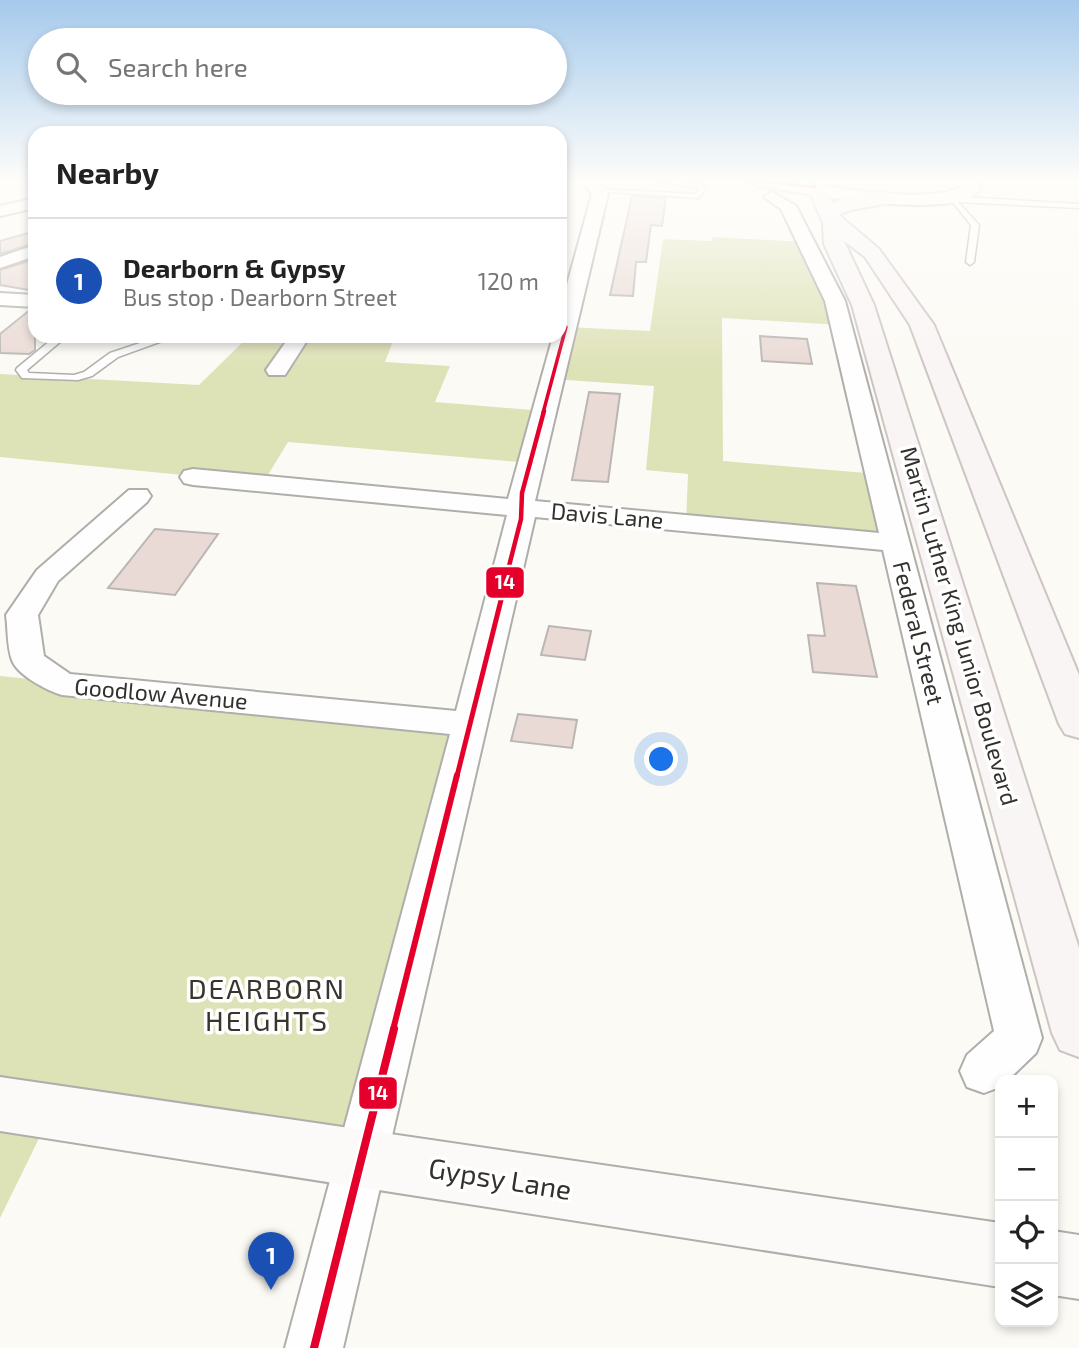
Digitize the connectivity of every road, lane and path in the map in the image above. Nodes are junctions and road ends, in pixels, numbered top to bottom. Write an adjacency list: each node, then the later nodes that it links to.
1 (581, 244): 11 (street)
2 (807, 244): 20 (street, Federal Street)
3 (834, 244): 23 (main road, Martin Luther King Junior Boulevard)
4 (861, 244): 22 (main road, Martin Luther King Junior Boulevard)
5 (972, 244): 7 (lane)
6 (28, 253): 8 (street)
7 (970, 262)
8 (0, 263)
9 (28, 301): 10 (street)
10 (4, 302)
11 (567, 308)
12 (54, 343): 13 (lane)
13 (150, 343)
14 (295, 343): 16 (street)
15 (559, 343): 19 (street)
16 (277, 370)
17 (193, 477): 19 (street, Davis Lane)
18 (138, 496): 21 (street, Goodlow Avenue)
19 (522, 508): 20 (street, Davis Lane); 21 (street)
20 (895, 543): 24 (street, Federal Street)
21 (471, 724): 26 (street)
22 (1079, 724)
23 (1079, 1033)
24 (984, 1071)
25 (0, 1104): 26 (main road, Gypsy Lane)
26 (361, 1158): 27 (main road, Gypsy Lane); 30 (street)
27 (995, 1254)
28 (1058, 1264): 29 (main road)
29 (1079, 1267)
30 (314, 1348)

